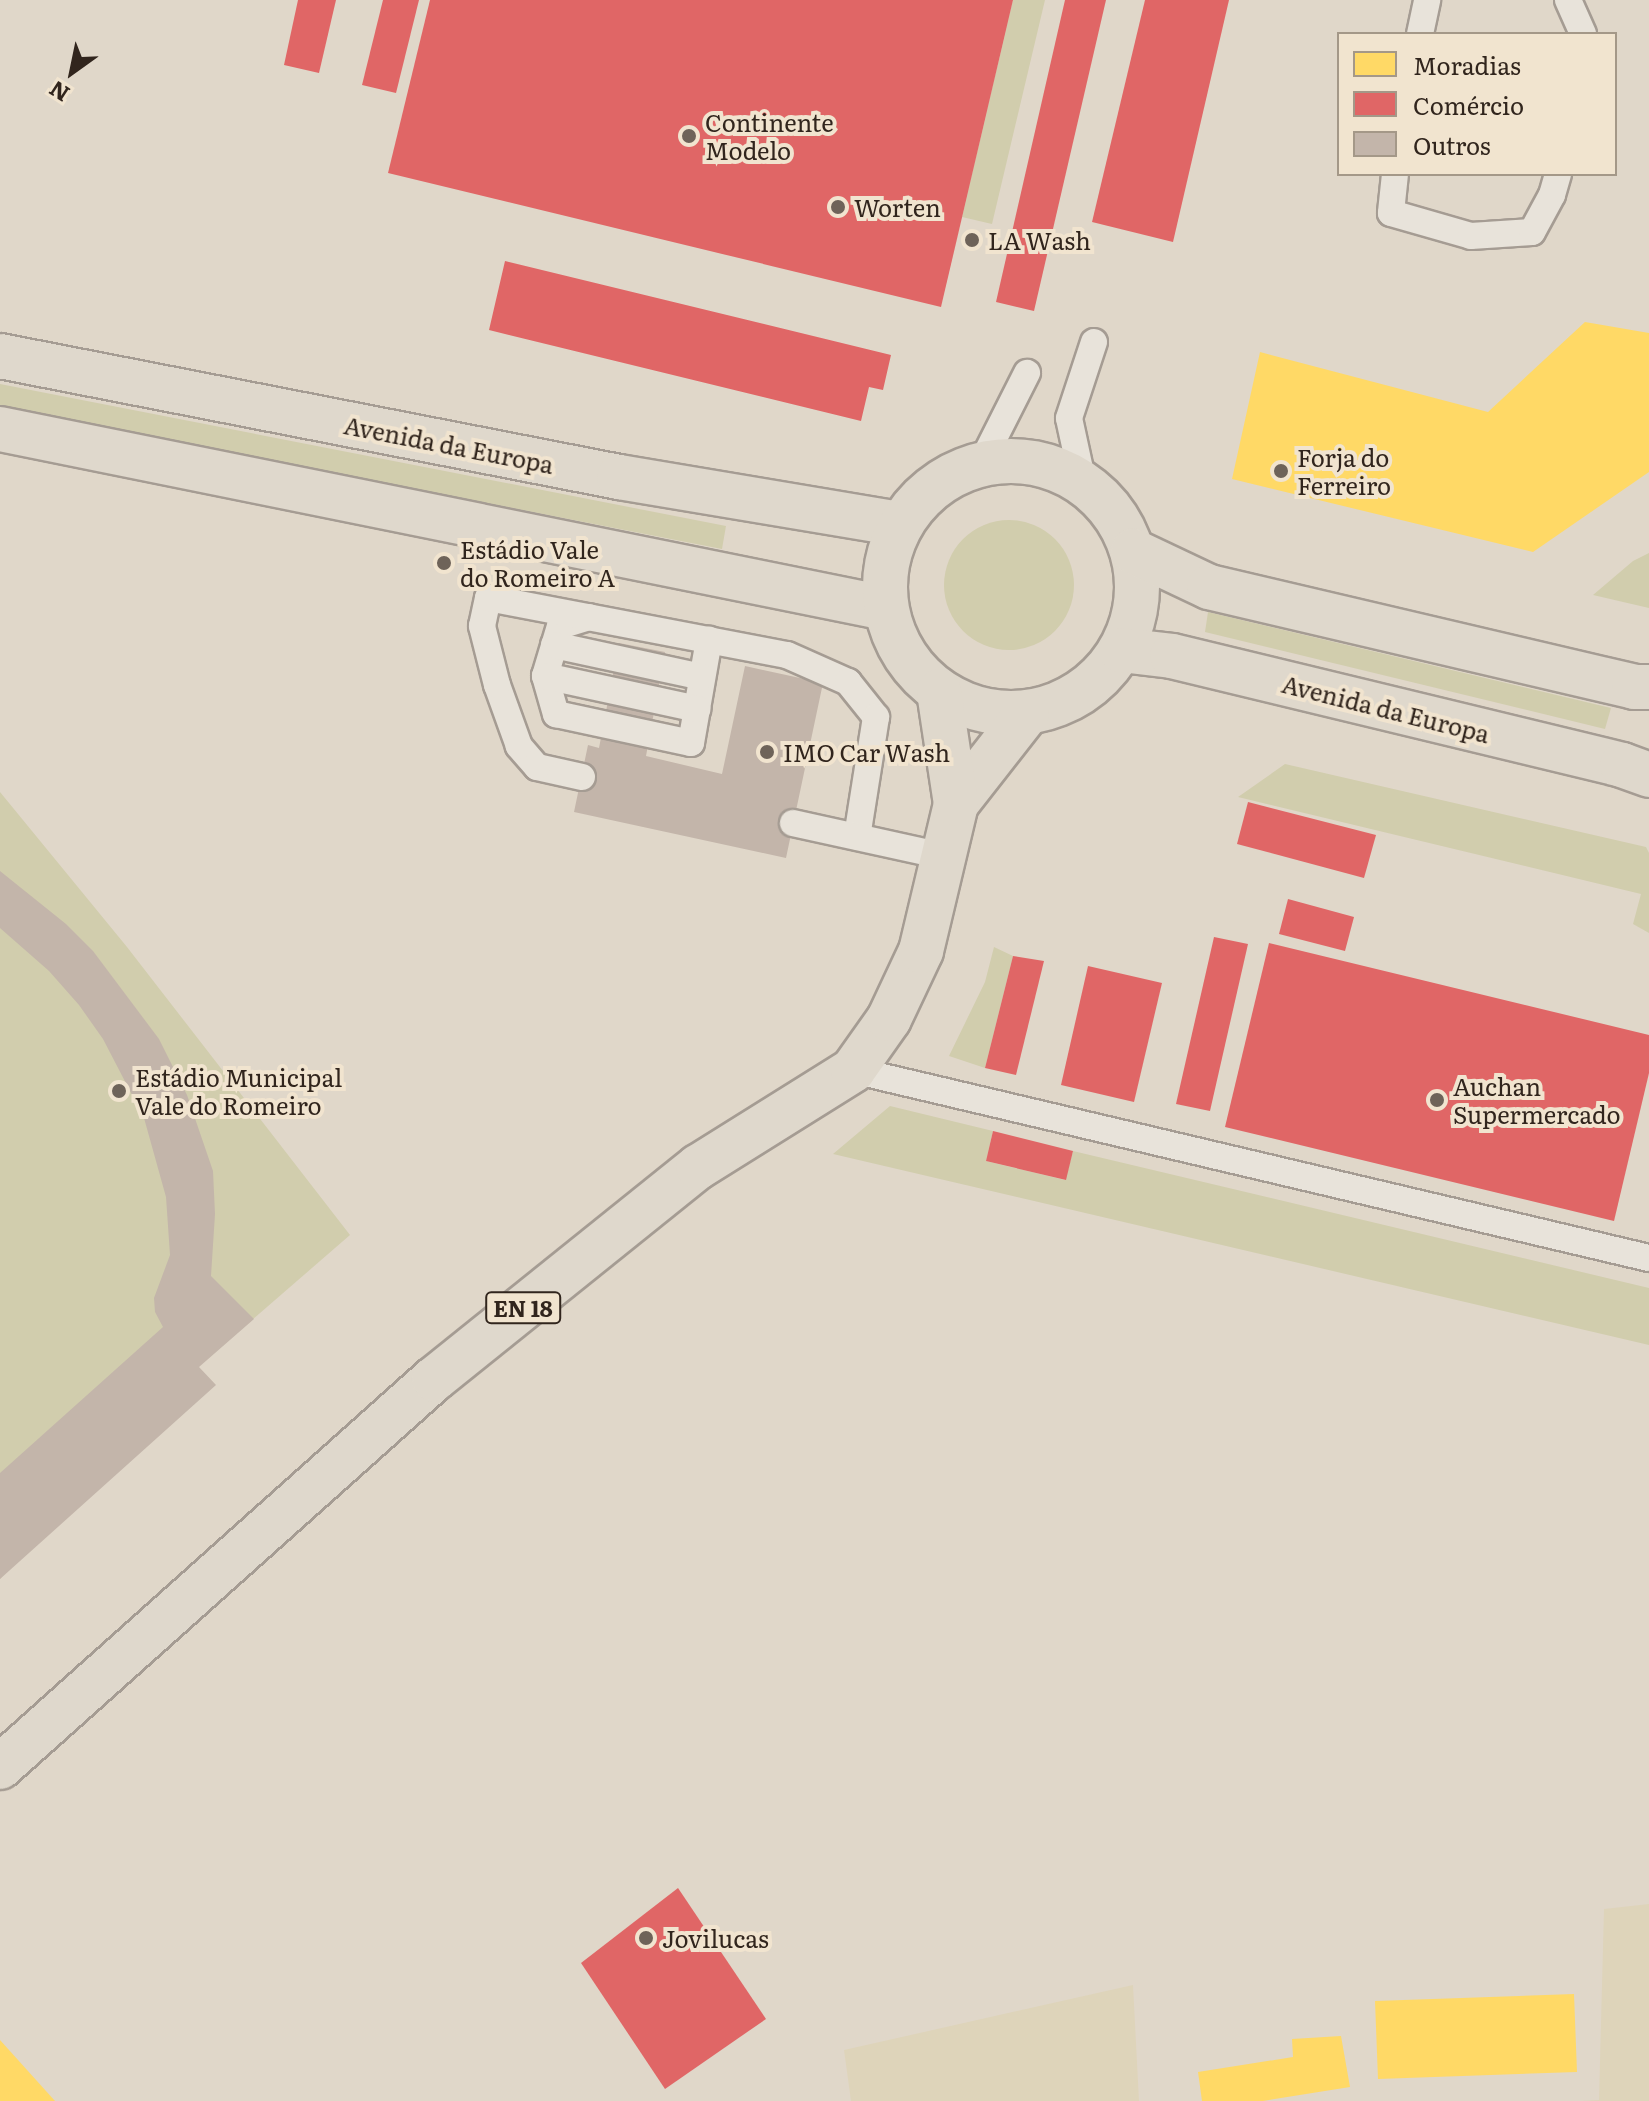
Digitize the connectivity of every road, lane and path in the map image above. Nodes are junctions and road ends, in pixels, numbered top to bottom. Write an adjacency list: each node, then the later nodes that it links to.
1 (1427, 0): 3 (lane)
2 (1568, 0): 4 (lane)
3 (1420, 32)
4 (1582, 32)
5 (1395, 176): 6 (lane)
6 (1557, 176)
7 (1094, 342): 12 (lane)
8 (0, 356): 13 (main road, Avenida da Europa)
9 (1027, 373): 11 (lane)
10 (0, 429): 15 (main road)
11 (982, 462): 12 (main road); 13 (main road)
12 (1083, 483): 14 (main road)
13 (899, 524): 15 (main road)
14 (1133, 551): 19 (main road); 22 (main road)
15 (885, 608): 23 (main road)
16 (590, 616): 17 (lane); 18 (lane); 27 (lane)
17 (709, 640): 21 (lane); 30 (lane)
18 (554, 645): 20 (lane); 21 (lane)
19 (1121, 650): 25 (main road); 26 (main road, Avenida da Europa)
20 (545, 676): 24 (lane); 24 (lane)
21 (702, 677): 24 (lane)
22 (1649, 687)
23 (939, 691): 25 (main road); 28 (main road, EN 18)
24 (697, 709)
25 (1027, 713): 28 (main road, EN 18)
26 (1649, 775)
27 (582, 777)
28 (956, 804): 31 (main road, EN 18)
29 (793, 823): 30 (lane)
30 (857, 837): 31 (lane)
31 (943, 856): 32 (main road, EN 18)
32 (853, 1070): 33 (lane); 34 (main road, EN 18)
33 (1645, 1257)
34 (0, 1767)

